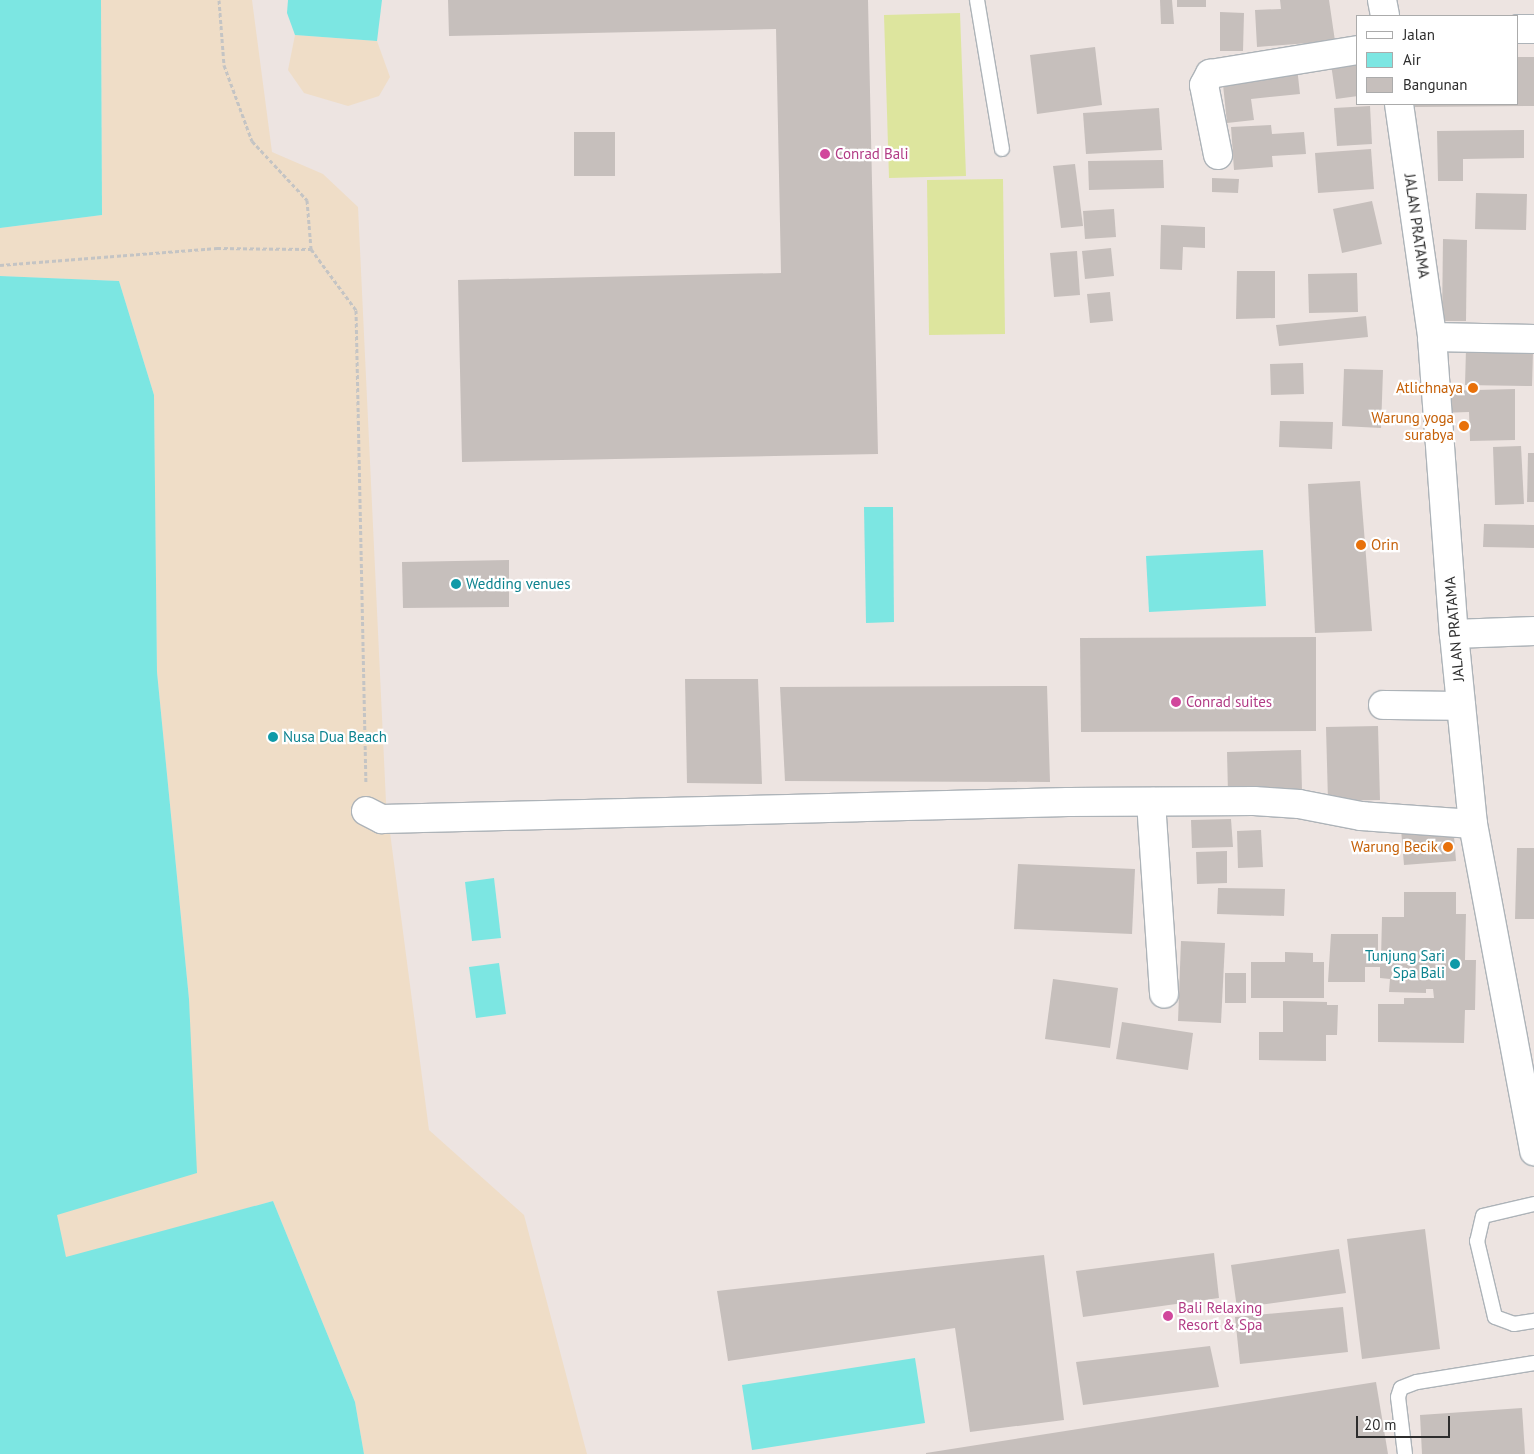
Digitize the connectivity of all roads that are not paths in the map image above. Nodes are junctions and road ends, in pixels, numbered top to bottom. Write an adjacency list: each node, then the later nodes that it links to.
1 (977, 0): 8 (lane)
2 (1382, 0): 3 (street)
3 (1385, 15)
4 (1519, 29): 5 (street)
5 (1534, 29)
6 (1356, 50): 9 (street)
7 (1399, 105): 10 (street, JALAN PRATAMA)
8 (1002, 149)
9 (1218, 154)
10 (1432, 337): 11 (street); 13 (street, JALAN PRATAMA)
11 (1534, 338)
12 (1534, 631): 13 (street)
13 (1454, 634): 15 (street, JALAN PRATAMA)
14 (1383, 705): 15 (street)
15 (1461, 706): 18 (street, JALAN PRATAMA)
16 (1151, 802): 17 (street); 18 (street); 19 (street)
17 (366, 811)
18 (1473, 824): 20 (street, JALAN PRATAMA)
19 (1164, 994)
20 (1525, 1063): 21 (street, JALAN PRATAMA)
21 (1534, 1151)
22 (1534, 1204): 23 (lane)
23 (1534, 1321)
24 (1534, 1363): 25 (lane)
25 (1404, 1454)

